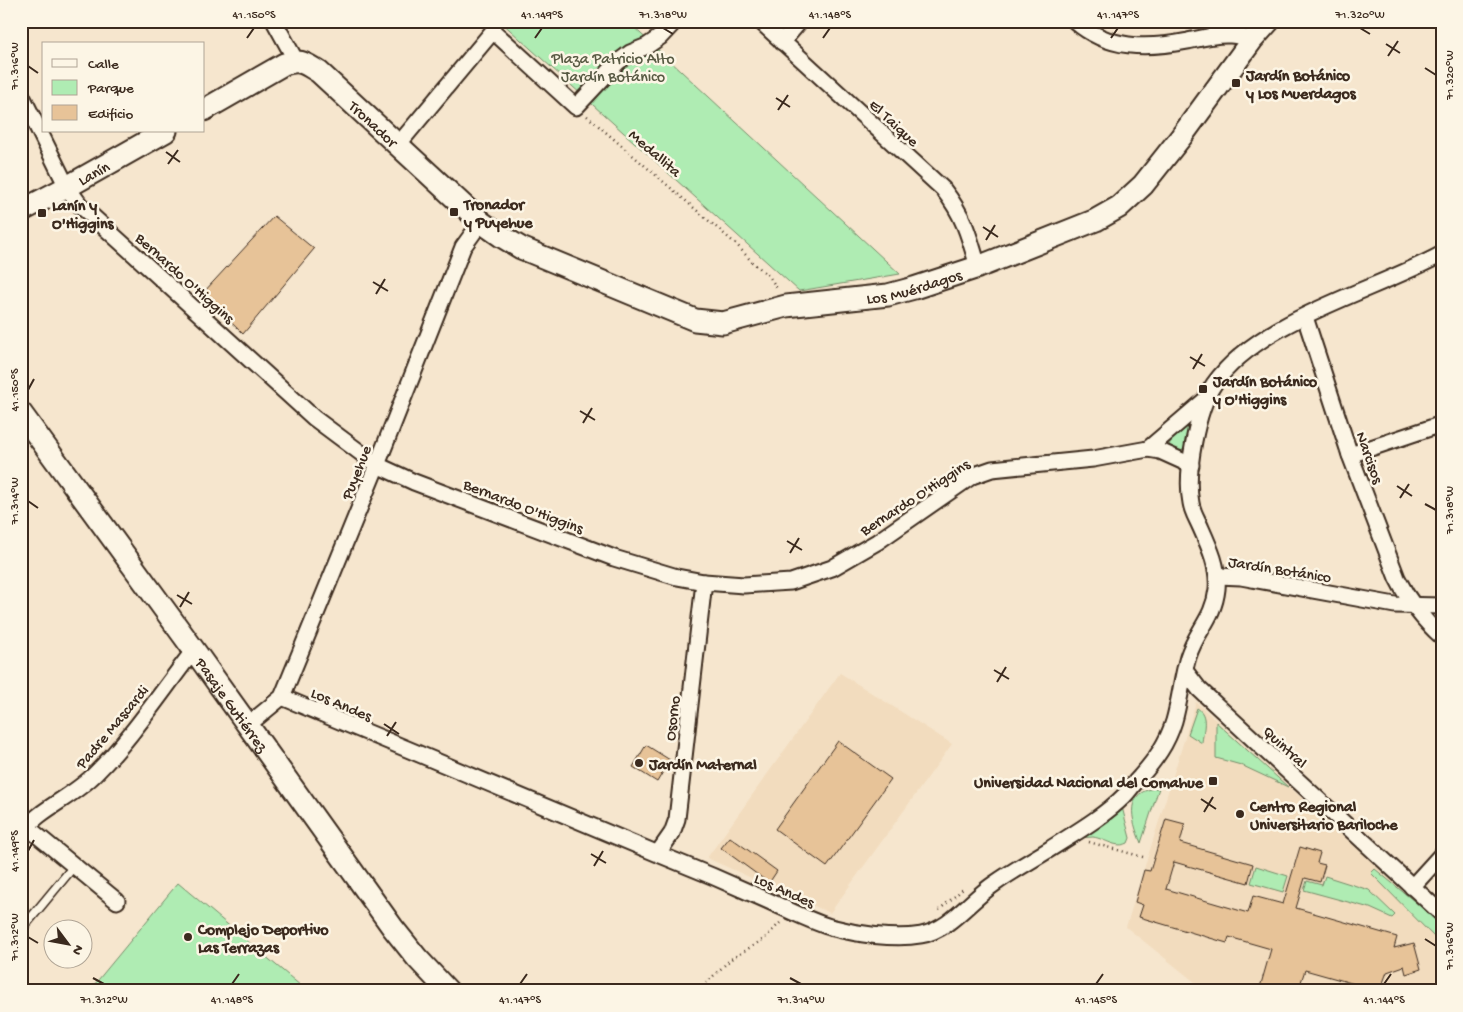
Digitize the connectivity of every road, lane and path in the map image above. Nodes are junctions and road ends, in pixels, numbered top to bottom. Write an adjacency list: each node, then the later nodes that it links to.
1 (274, 21): 9 (street)
2 (675, 21): 11 (street)
3 (760, 21): 8 (street, El Taique)
4 (800, 21): 8 (street)
5 (1075, 21): 7 (street)
6 (1269, 21): 7 (street, Los Muérdagos)
7 (1252, 40): 19 (street, Los Muérdagos)
8 (782, 42): 19 (street, El Taique)
9 (296, 61): 12 (street); 14 (street, Tronador)
10 (21, 94): 15 (street, Bernardo O'Higgins)
11 (576, 107): 14 (street); 20 (path, Medallita)
12 (205, 109)
13 (164, 132): 15 (street, Lanín)
14 (397, 146): 17 (street, Tronador)
15 (68, 187): 16 (street, Lanín); 27 (street, Bernardo O'Higgins)
16 (21, 211)
17 (481, 222): 20 (street, Los Muérdagos); 27 (street, Puyehue)
18 (1442, 254): 21 (street, Jardín Botánico)
19 (978, 267): 20 (street, Los Muérdagos)
20 (786, 306)
21 (1305, 317): 22 (street, Jardín Botánico); 26 (street, Narcisos)
22 (1204, 401): 25 (street); 28 (street, Jardín Botánico)
23 (21, 413): 34 (street, Pasaje Gutiérrez)
24 (1442, 424): 26 (street)
25 (1148, 449): 28 (street, Bernardo O'Higgins); 30 (street, Bernardo O'Higgins)
26 (1350, 455): 31 (street, Narcisos)
27 (377, 465): 30 (street, Bernardo O'Higgins); 36 (street, Puyehue)
28 (1191, 465): 29 (street, Jardín Botánico)
29 (1218, 576): 31 (street, Jardín Botánico); 35 (street)
30 (704, 582): 40 (street, Osorno)
31 (1414, 606): 32 (street, Jardín Botánico); 33 (street, Narcisos)
32 (1442, 606)
33 (1442, 637)
34 (194, 650): 37 (street, Pasaje Gutiérrez); 38 (street, Padre Mascardi)
35 (1186, 672): 39 (street, Los Andes); 45 (street, Quintral)
36 (282, 697): 37 (street, Puyehue); 40 (street, Los Andes)
37 (248, 725): 51 (street, Pasaje Gutiérrez)
38 (24, 829): 43 (street)
39 (1066, 839): 42 (path); 47 (street, Los Andes)
40 (658, 853): 47 (street, Los Andes)
41 (1442, 854): 45 (street)
42 (1143, 857)
43 (74, 866): 46 (street); 50 (lane)
44 (965, 887): 48 (path)
45 (1412, 887): 49 (street, Quintral)
46 (117, 900)
47 (791, 911): 52 (path)
48 (936, 912)
49 (1442, 914)
50 (21, 930)
51 (448, 991)
52 (700, 991)

